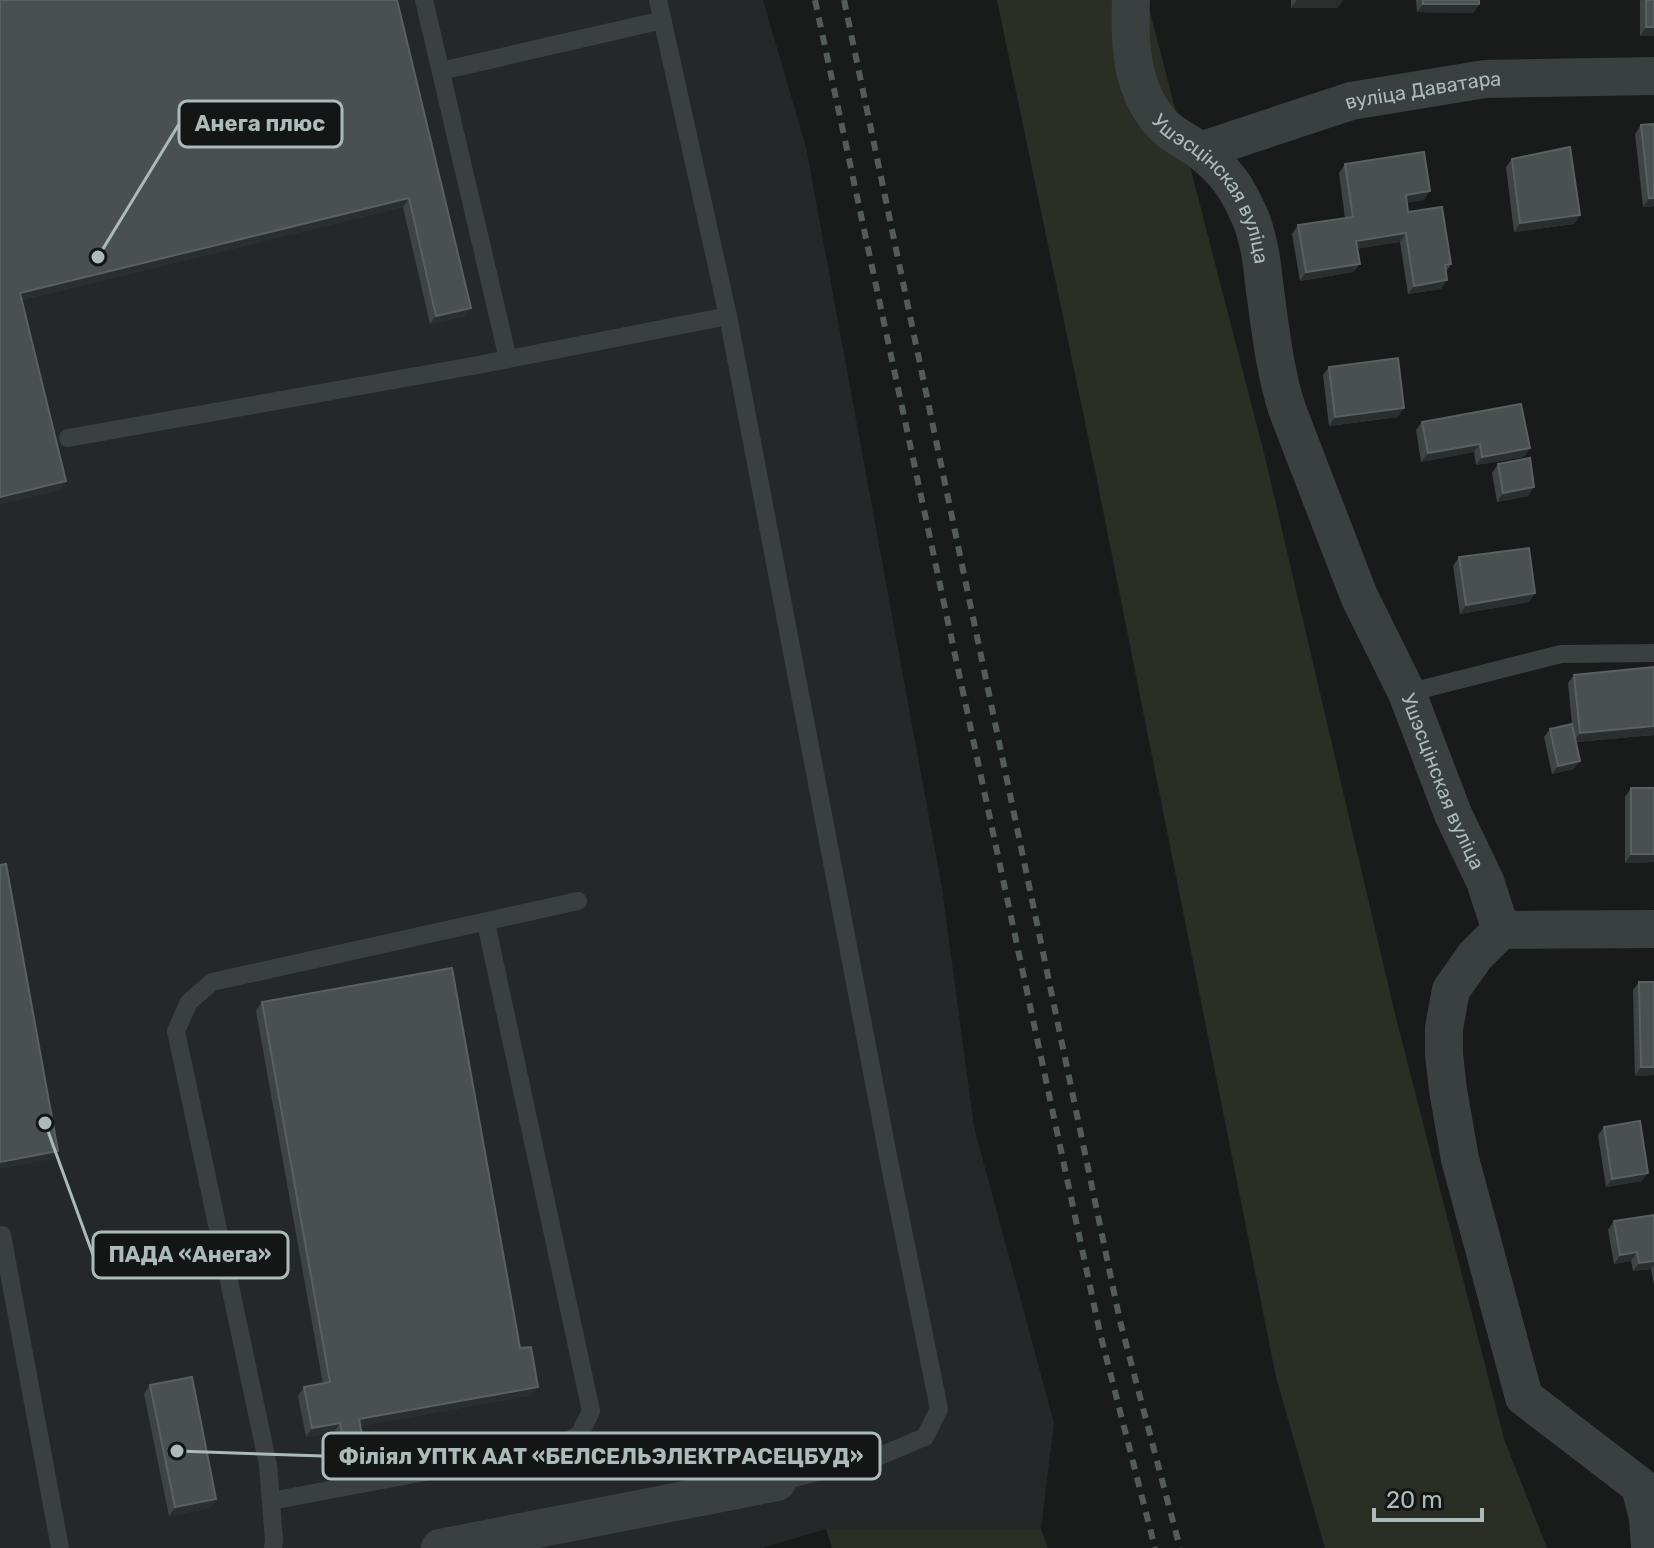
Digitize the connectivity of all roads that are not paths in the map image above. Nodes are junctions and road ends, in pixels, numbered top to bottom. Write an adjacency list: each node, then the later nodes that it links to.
1 (424, 0): 5 (lane)
2 (658, 0): 4 (lane)
3 (1131, 0): 7 (street, Ушэсцінская вуліца)
4 (663, 20): 5 (lane); 8 (lane)
5 (441, 71): 9 (lane)
6 (1654, 76): 7 (street, вуліца Даватара)
7 (1200, 151): 12 (street, Ушэсцінская вуліца)
8 (728, 316): 9 (lane); 18 (lane)
9 (508, 359): 10 (lane)
10 (68, 438)
11 (1654, 653): 12 (lane)
12 (1407, 693): 16 (street, Ушэсцінская вуліца)
13 (578, 901): 14 (lane)
14 (486, 923): 20 (lane); 20 (lane)
15 (1654, 929): 16 (street)
16 (1501, 930): 19 (street)
17 (2, 1235): 21 (lane)
18 (777, 1482): 23 (street)
19 (1647, 1485): 24 (street)
20 (271, 1501): 22 (lane)
21 (60, 1548)
22 (273, 1548)
23 (440, 1548)
24 (1650, 1548)

